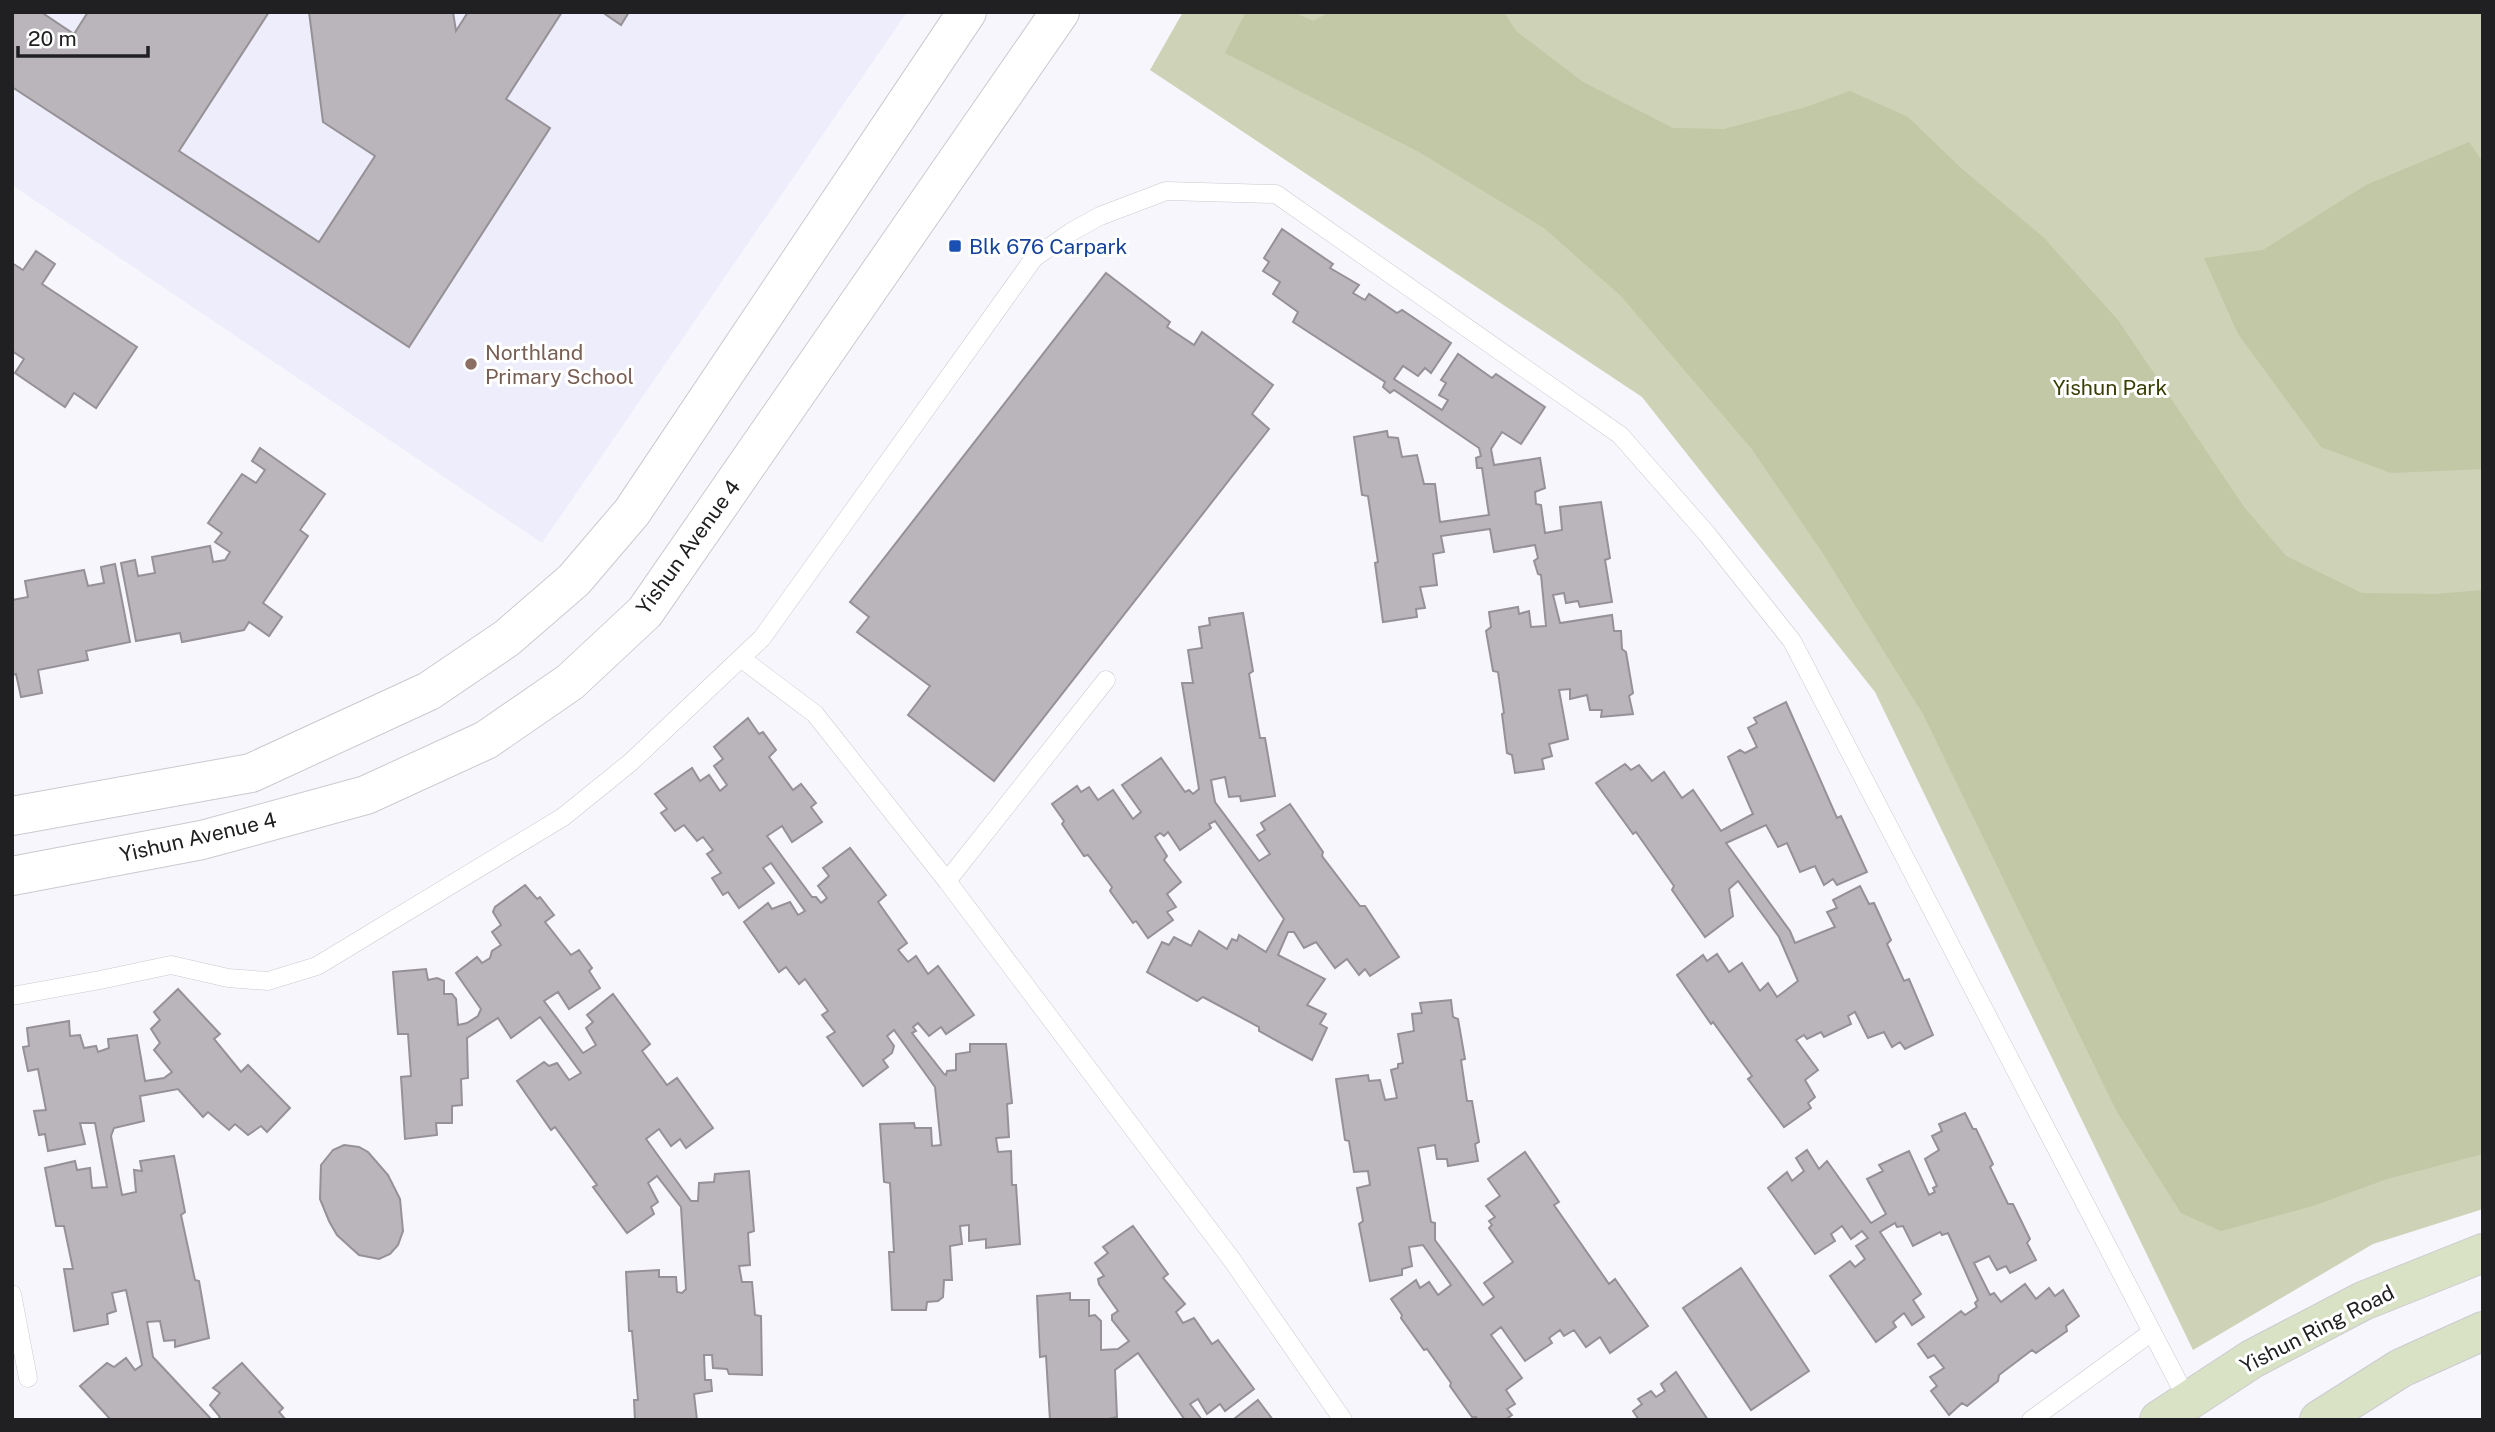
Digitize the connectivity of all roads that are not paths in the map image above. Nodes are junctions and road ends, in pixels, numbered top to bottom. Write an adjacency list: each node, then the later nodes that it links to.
1 (967, 12): 5 (street)
2 (1060, 12): 6 (street, Yishun Avenue 4)
3 (742, 659): 7 (lane); 8 (lane); 12 (lane)
4 (1106, 680): 7 (lane)
5 (12, 816)
6 (12, 876)
7 (947, 881): 15 (lane)
8 (12, 996)
9 (2483, 1253): 14 (main road, Yishun Ring Road)
10 (12, 1294): 13 (lane)
11 (2483, 1331): 17 (main road)
12 (2152, 1332): 14 (lane); 16 (lane)
13 (28, 1378)
14 (2173, 1410)
15 (1343, 1420)
16 (2031, 1420)
17 (2319, 1420)

